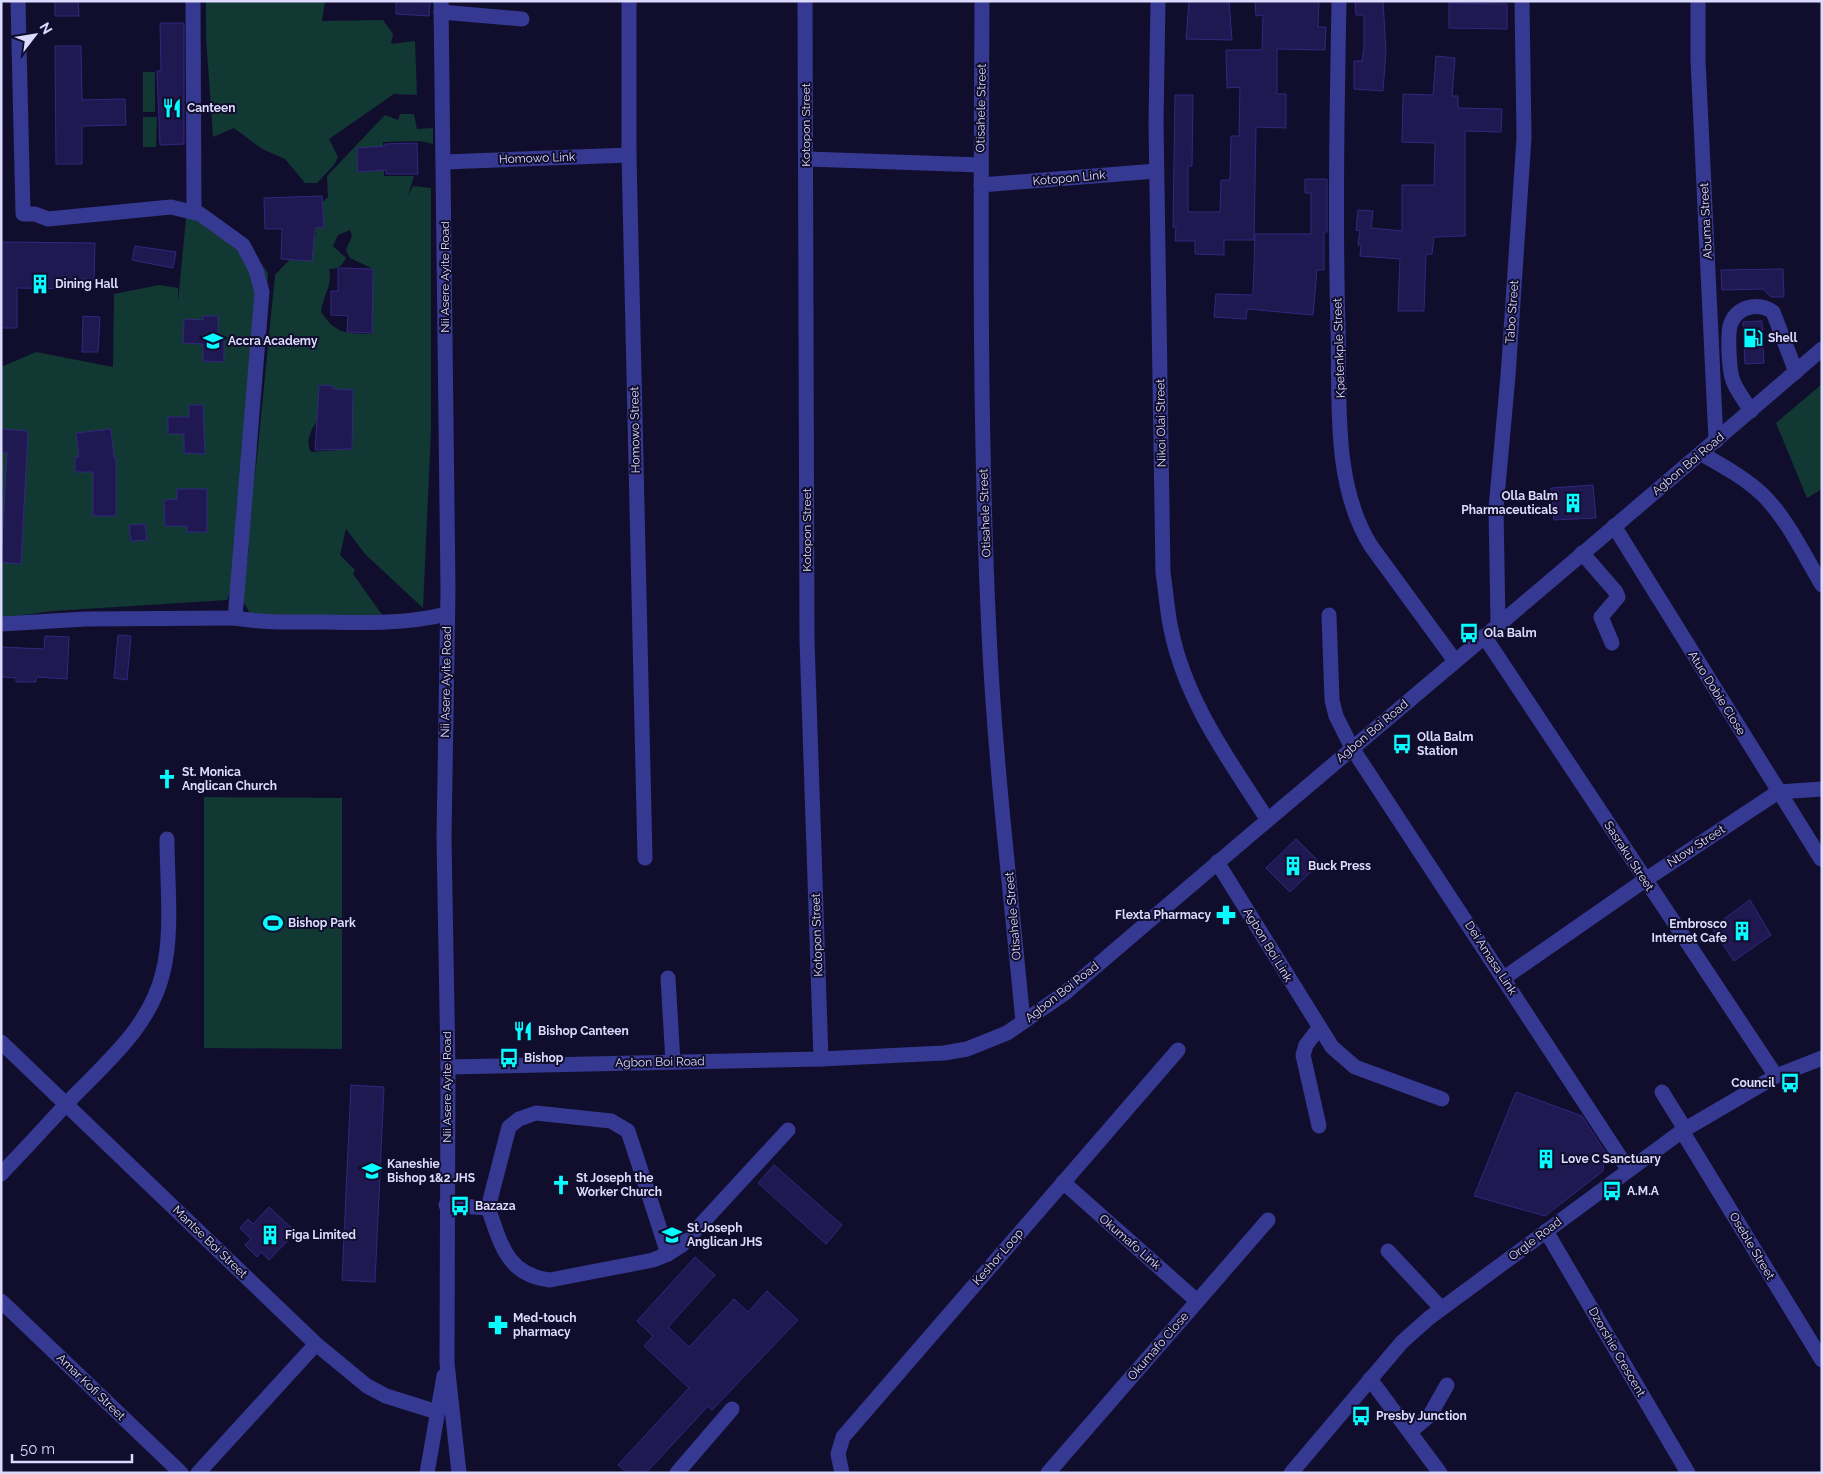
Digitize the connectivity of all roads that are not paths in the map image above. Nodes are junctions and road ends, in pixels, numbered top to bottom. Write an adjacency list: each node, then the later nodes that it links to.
1 (18, 1): 18 (street)
2 (193, 1): 18 (street)
3 (629, 1): 12 (street, Homowo Street)
4 (805, 1): 13 (street, Kotopon Street)
5 (982, 1): 15 (street, Otisahele Street)
6 (1158, 1): 16 (street, Nikoi Olai Street)
7 (1339, 1): 34 (street, Kpetenkple Street)
8 (1522, 1): 30 (street, Tabo Street)
9 (1698, 1): 22 (street, Abuma Street)
10 (441, 7): 11 (street); 14 (street, Nii Asere Ayite Road)
11 (522, 19)
12 (629, 154): 14 (street, Homowo Link); 40 (street, Homowo Street)
13 (806, 159): 15 (street); 51 (street, Kotopon Street)
14 (444, 162): 27 (street, Nii Asere Ayite Road)
15 (981, 165): 17 (street, Otisahele Street)
16 (1156, 171): 17 (street, Kotopon Link); 38 (street, Nikoi Olai Street)
17 (981, 185): 46 (street, Otisahele Street)
18 (194, 212): 29 (street)
19 (1822, 349): 20 (street, Agbon Boi Road)
20 (1796, 372): 21 (street, Agbon Boi Road); 21 (street)
21 (1751, 411): 22 (street, Agbon Boi Road)
22 (1716, 441): 23 (street, Agbon Boi Road)
23 (1702, 454): 24 (street, Agbon Boi Road); 26 (street)
24 (1614, 526): 25 (street, Agbon Boi Road); 37 (street, Atuo Dobie Close)
25 (1582, 553): 30 (street, Agbon Boi Road); 33 (street)
26 (1822, 585)
27 (447, 614): 29 (street); 53 (street, Nii Asere Ayite Road)
28 (1329, 615): 35 (street, Dei Amasa Link)
29 (235, 618): 31 (street)
30 (1498, 623): 32 (street, Agbon Boi Road)
31 (1, 624)
32 (1480, 639): 34 (street, Agbon Boi Road); 43 (street, Sasraku Street)
33 (1612, 643)
34 (1455, 661): 35 (street, Agbon Boi Road)
35 (1352, 748): 38 (street, Agbon Boi Road); 45 (street, Dei Amasa Link)
36 (1822, 789): 37 (street, Ntow Street)
37 (1778, 792): 41 (street, Atuo Dobie Close); 43 (street, Ntow Street)
38 (1267, 820): 42 (street, Agbon Boi Road)
39 (167, 839): 57 (street)
40 (645, 858)
41 (1821, 859)
42 (1217, 862): 46 (street, Agbon Boi Road); 47 (street, Agbon Boi Link)
43 (1645, 880): 45 (street, Ntow Street); 54 (street, Sasraku Street)
44 (668, 978): 52 (street)
45 (1504, 978): 61 (street, Dei Amasa Link)
46 (1023, 1022): 51 (street, Agbon Boi Road)
47 (1319, 1028): 56 (street, Agbon Boi Link); 58 (street)
48 (1, 1042): 57 (street, Mantse Boi Street)
49 (1178, 1050): 63 (street, Keshor Loop)
50 (1822, 1058): 54 (street, Orgle Road)
51 (821, 1059): 52 (street, Agbon Boi Road)
52 (673, 1062): 53 (street, Agbon Boi Road)
53 (448, 1067): 64 (street, Nii Asere Ayite Road)
54 (1776, 1076): 60 (street, Orgle Road)
55 (1662, 1092): 60 (street, Oseble Street)
56 (1442, 1099)
57 (66, 1105): 62 (street); 73 (street, Mantse Boi Street)
58 (1319, 1126)
59 (788, 1130): 69 (street)
60 (1684, 1130): 61 (street, Orgle Road); 74 (street, Oseble Street)
61 (1628, 1169): 67 (street, Orgle Road)
62 (1, 1174)
63 (1063, 1182): 71 (street, Okumafo Link); 86 (street, Keshor Loop)
64 (446, 1205): 65 (street); 75 (street, Nii Asere Ayite Road)
65 (488, 1208): 69 (street); 69 (street)
66 (1268, 1220): 71 (street, Okumafo Close)
67 (1546, 1231): 72 (street, Orgle Road); 90 (street, Dzorshie Crescent)
68 (1388, 1251): 72 (street)
69 (668, 1254)
70 (1, 1301): 81 (street, Amar Kofi Street)
71 (1197, 1301): 87 (street, Okumafo Close)
72 (1441, 1308): 76 (street, Orgle Road)
73 (316, 1344): 79 (street, Mantse Boi Street); 82 (street)
74 (1822, 1360)
75 (447, 1363): 79 (street, Nii Asere Ayite Road); 84 (street, Nii Asere Ayite Road)
76 (1370, 1379): 80 (street); 88 (street, Orgle Road)
77 (1446, 1386): 80 (street)
78 (732, 1409): 85 (street)
79 (437, 1412): 83 (street, Nii Asere Ayite Road)
80 (1410, 1432): 89 (street)
81 (181, 1473)
82 (198, 1473)
83 (427, 1473)
84 (460, 1473)
85 (677, 1473)
86 (842, 1473)
87 (1048, 1473)
88 (1290, 1473)
89 (1440, 1473)
90 (1688, 1473)

